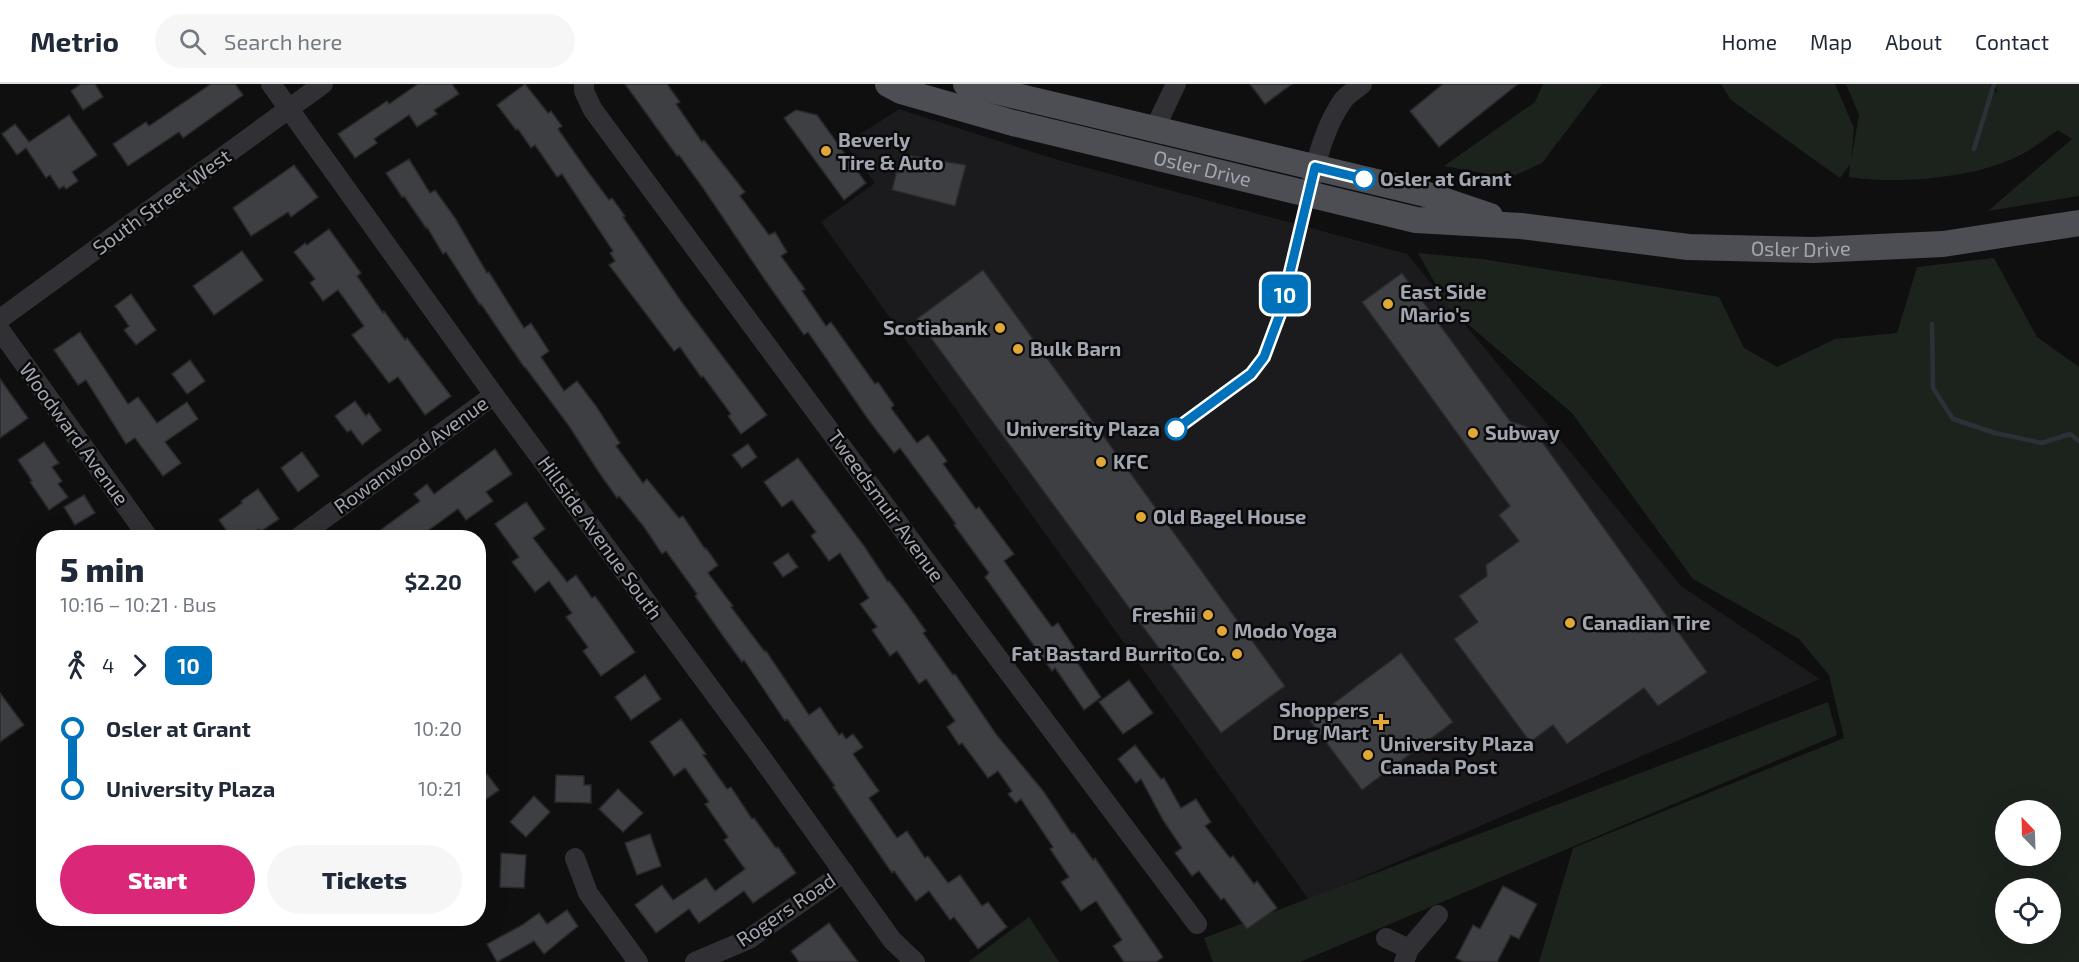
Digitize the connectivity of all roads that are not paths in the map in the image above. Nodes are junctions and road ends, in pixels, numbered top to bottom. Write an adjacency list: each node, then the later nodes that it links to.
1 (271, 84): 8 (street, Hillside Avenue South)
2 (324, 84): 8 (street, South Street West)
3 (584, 84): 22 (street, Tweedsmuir Avenue)
4 (888, 84): 11 (main road, Osler Drive)
5 (966, 84): 9 (main road, Osler Drive)
6 (1176, 84): 9 (street)
7 (1362, 84): 10 (street)
8 (289, 109): 14 (street, South Street West); 16 (street, Hillside Avenue South)
9 (1155, 128): 10 (main road, Osler Drive)
10 (1315, 167): 11 (street); 13 (main road, Osler Drive)
11 (1308, 195): 13 (main road, Osler Drive)
12 (2079, 224): 13 (main road, Osler Drive)
13 (1521, 226)
14 (0, 319)
15 (0, 330): 17 (street, Woodward Avenue)
16 (494, 395): 18 (street, Rowanwood Avenue); 20 (street, Hillside Avenue South)
17 (142, 530)
18 (309, 530)
19 (575, 858): 25 (street)
20 (844, 872): 26 (street, Rogers Road); 27 (street, Hillside Avenue South)
21 (1438, 915): 24 (street)
22 (1197, 924)
23 (1386, 938): 24 (street)
24 (1407, 956)
25 (638, 962)
26 (695, 962)
27 (915, 962)

